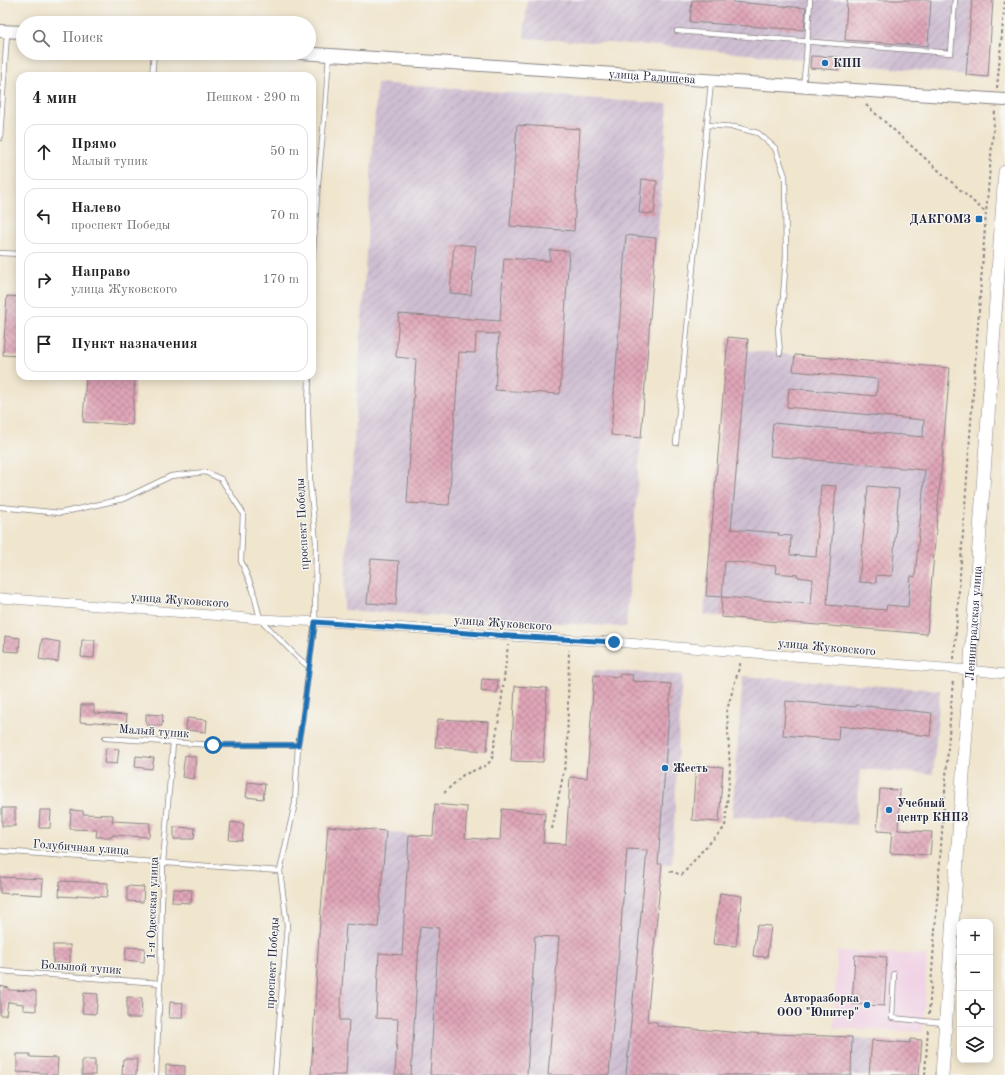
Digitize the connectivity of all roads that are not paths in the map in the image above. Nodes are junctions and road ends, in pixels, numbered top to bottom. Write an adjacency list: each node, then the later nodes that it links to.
1 (810, 0): 6 (lane)
2 (955, 0): 6 (lane)
3 (4, 31): 5 (street); 15 (lane)
4 (677, 31): 6 (lane)
5 (16, 32)
6 (807, 42): 12 (lane)
7 (316, 54): 8 (street, улица Радищева)
8 (329, 55): 11 (street, улица Радищева); 17 (lane)
9 (153, 60): 10 (lane)
10 (152, 72)
11 (711, 80): 12 (street, улица Радищева); 14 (lane)
12 (803, 86): 13 (street, улица Радищева)
13 (1001, 100)
14 (707, 125): 20 (lane); 22 (lane)
15 (0, 138)
16 (1005, 172): 28 (main road, Ленинградская улица)
17 (316, 212)
18 (0, 253): 19 (lane)
19 (16, 254)
20 (780, 352)
21 (309, 380): 26 (lane, проспект Победы)
22 (676, 443)
23 (0, 507): 25 (lane)
24 (0, 598): 25 (street, улица Жуковского)
25 (260, 619): 26 (street, улица Жуковского); 27 (lane)
26 (315, 622): 27 (lane, проспект Победы); 28 (street, улица Жуковского)
27 (309, 667): 32 (lane, проспект Победы)
28 (970, 670): 29 (street, улица Жуковского); 39 (main road, Ленинградская улица)
29 (1005, 674)
30 (105, 738): 31 (lane, Малый тупик)
31 (173, 743): 32 (lane, Малый тупик); 34 (lane, 1-я Одесская улица)
32 (298, 745): 35 (lane, проспект Победы)
33 (0, 851): 34 (lane, Голубичная улица)
34 (163, 863): 35 (lane, Голубичная улица); 38 (lane, 1-я Одесская улица)
35 (280, 871): 41 (lane, проспект Победы)
36 (0, 971): 38 (lane, Большой тупик)
37 (894, 974): 39 (lane)
38 (160, 983): 40 (lane, 1-я Одесская улица)
39 (946, 1024): 42 (main road, Ленинградская улица)
40 (156, 1075)
41 (275, 1075)
42 (942, 1075)

